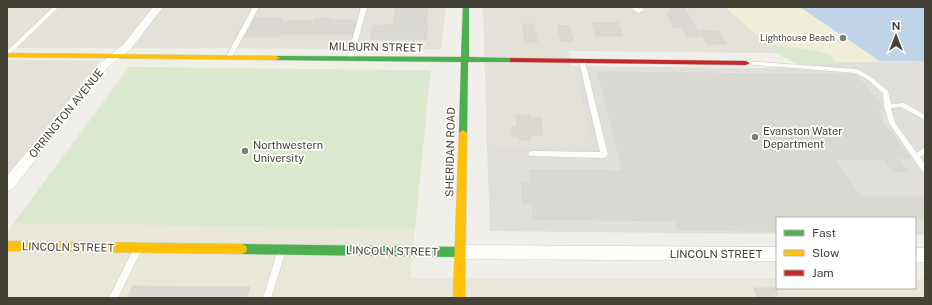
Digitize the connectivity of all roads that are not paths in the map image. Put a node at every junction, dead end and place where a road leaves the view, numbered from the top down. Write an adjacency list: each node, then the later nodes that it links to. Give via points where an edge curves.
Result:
1 (56, 7): 6 (lane)
2 (158, 7): 7 (street, ORRINGTON AVENUE, via 127,47)
3 (256, 7): 8 (lane)
4 (364, 7): 9 (lane)
5 (466, 7): 10 (street, SHERIDAN ROAD)
6 (7, 55): 7 (street, MILBURN STREET)
7 (116, 56): 8 (street, MILBURN STREET); 19 (street, ORRINGTON AVENUE, via 104,65)
8 (229, 57): 9 (street, MILBURN STREET)
9 (350, 58): 10 (street, MILBURN STREET)
10 (464, 60): 11 (street, MILBURN STREET); 23 (street, SHERIDAN ROAD)
11 (582, 61): 12 (street, MILBURN STREET); 16 (lane, via 604,155)
12 (746, 63): 13 (lane, via 856,71 886,92)
13 (887, 106): 14 (lane, via 902,105); 17 (lane, via 892,123)
14 (925, 118)
15 (925, 150): 17 (lane)
16 (532, 154)
17 (916, 156): 18 (lane)
18 (925, 169)
19 (7, 186)
20 (7, 246): 21 (street, LINCOLN STREET)
21 (139, 247): 22 (street, LINCOLN STREET); 25 (lane)
22 (282, 250): 23 (street, LINCOLN STREET); 26 (lane)
23 (460, 252): 24 (street, LINCOLN STREET); 27 (street, SHERIDAN ROAD)
24 (776, 254)
25 (113, 298)
26 (268, 298)
27 (459, 298)

